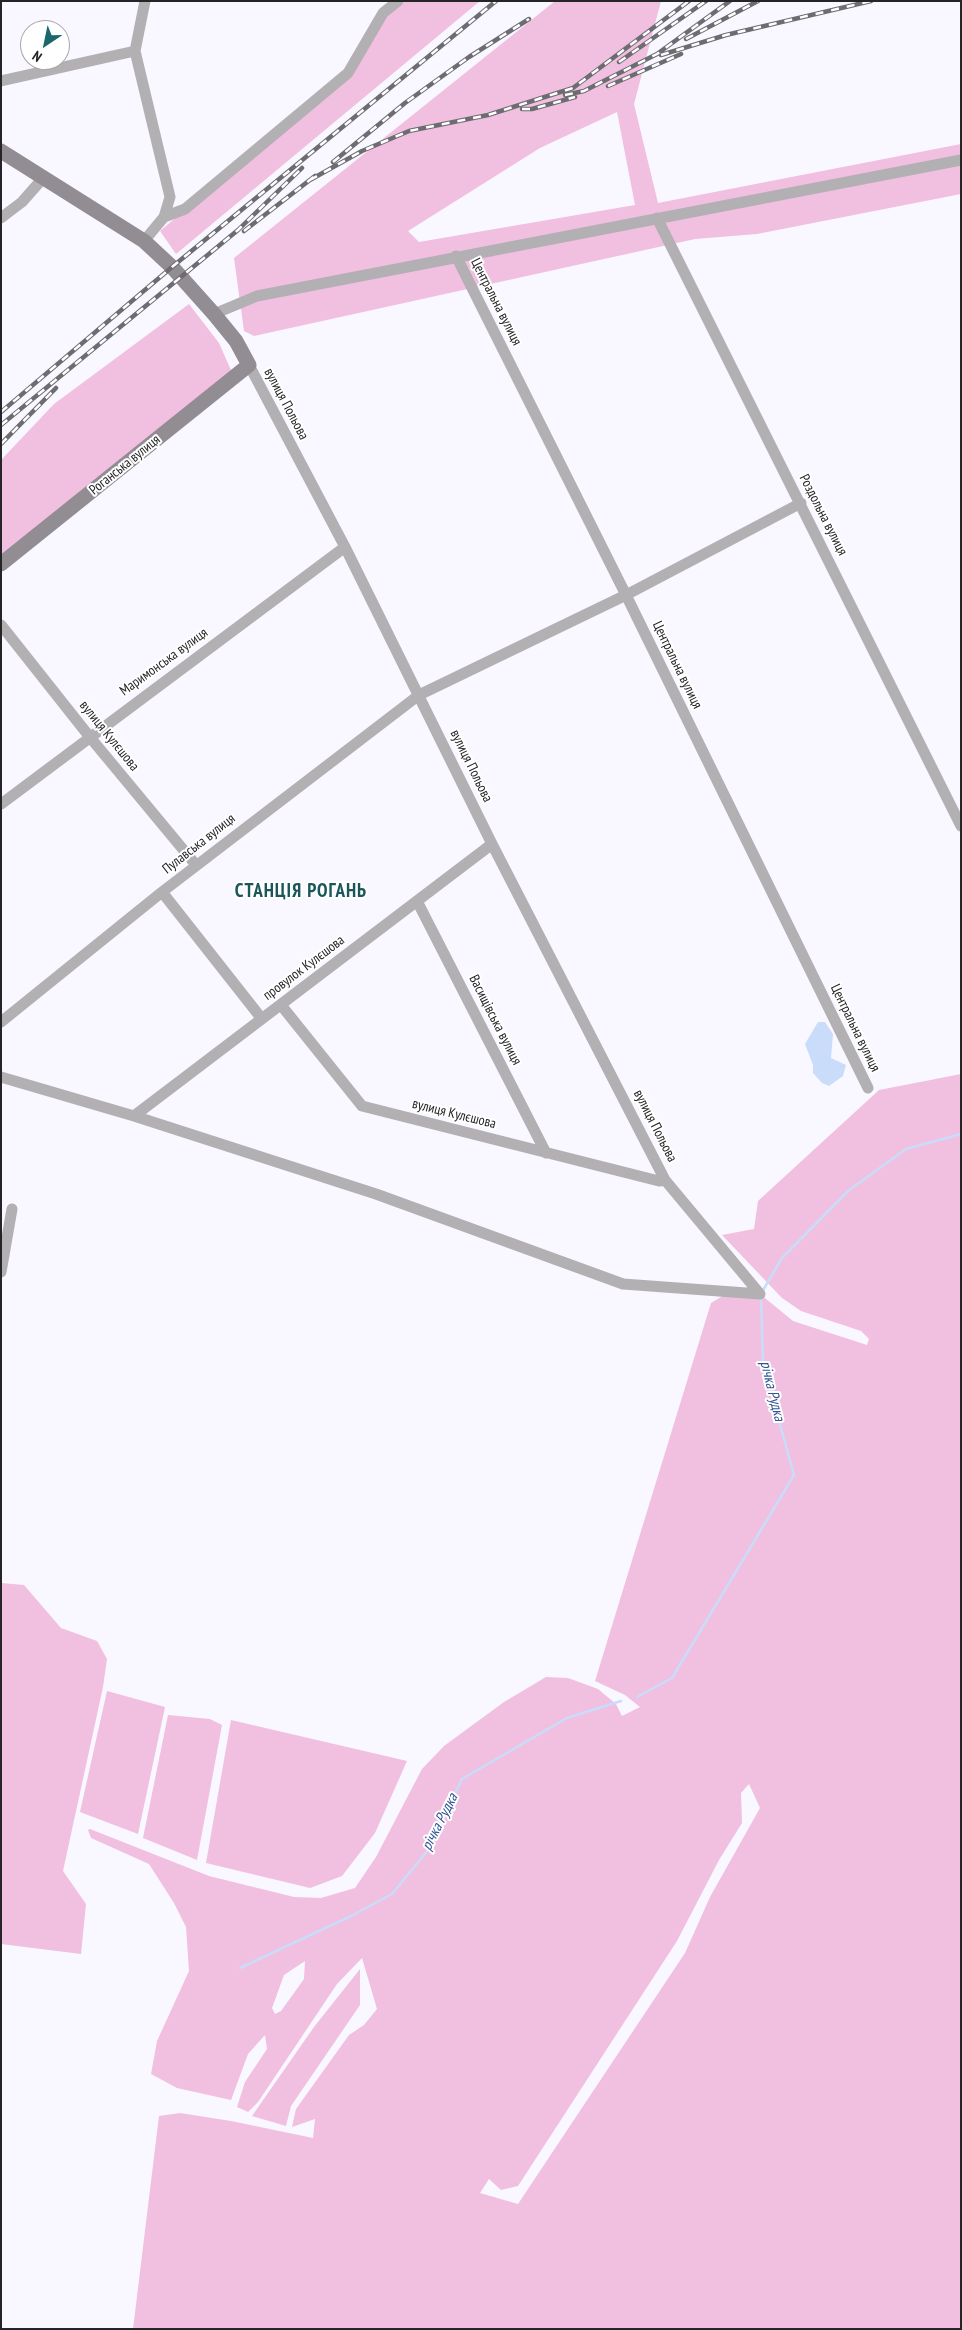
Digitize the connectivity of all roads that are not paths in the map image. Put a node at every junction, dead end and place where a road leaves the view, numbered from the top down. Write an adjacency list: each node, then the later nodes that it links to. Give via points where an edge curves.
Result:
1 (144, 1): 3 (street)
2 (398, 1): 8 (street, via 383,13 348,73 185,209)
3 (135, 51): 4 (street); 8 (street, via 170,197)
4 (1, 81)
5 (1, 151): 7 (street)
6 (961, 160): 10 (street)
7 (44, 177): 9 (street, via 22,202); 11 (street)
8 (164, 217): 11 (street)
9 (1, 218)
10 (656, 218): 12 (street); 15 (street, Роздольна вулиця)
11 (144, 241): 13 (street)
12 (456, 256): 13 (street, via 257,296); 18 (street, Центральна вулиця)
13 (214, 314): 14 (street, via 236,341)
14 (249, 365): 16 (street, вулиця Польова); 17 (street, Роганська вулиця)
15 (801, 503): 18 (street, Пулавська вулиця); 23 (street, Роздольна вулиця)
16 (345, 547): 20 (street, вулиця Польова); 21 (street, Маримонська вулиця)
17 (1, 564)
18 (626, 595): 20 (street, Пулавська вулиця); 32 (street, Центральна вулиця)
19 (1, 624): 21 (street, вулиця Кулєшова)
20 (419, 695): 24 (street, вулиця Польова); 25 (street, Пулавська вулиця)
21 (89, 736): 22 (street, Маримонська вулиця); 25 (street, вулиця Кулєшова)
22 (1, 804)
23 (961, 826)
24 (492, 844): 27 (street, провулок Кулєшова); 35 (street, вулиця Польова)
25 (196, 865): 26 (street, Пулавська вулиця)
26 (162, 892): 29 (street); 30 (street, Пулавська вулиця)
27 (417, 901): 28 (street, провулок Кулєшова); 34 (street, Васищівська вулиця)
28 (281, 1005): 29 (street, провулок Кулєшова); 34 (street, вулиця Кулєшова, via 362,1106)
29 (262, 1019): 33 (street, провулок Кулєшова)
30 (1, 1022)
31 (1, 1077): 33 (street)
32 (868, 1088)
33 (134, 1116): 35 (street, вулиця Польова, via 376,1194 623,1284 760,1294)
34 (546, 1153): 35 (street, вулиця Кулєшова, via 658,1181)
35 (665, 1180)
36 (12, 1210): 37 (street)
37 (1, 1272)

